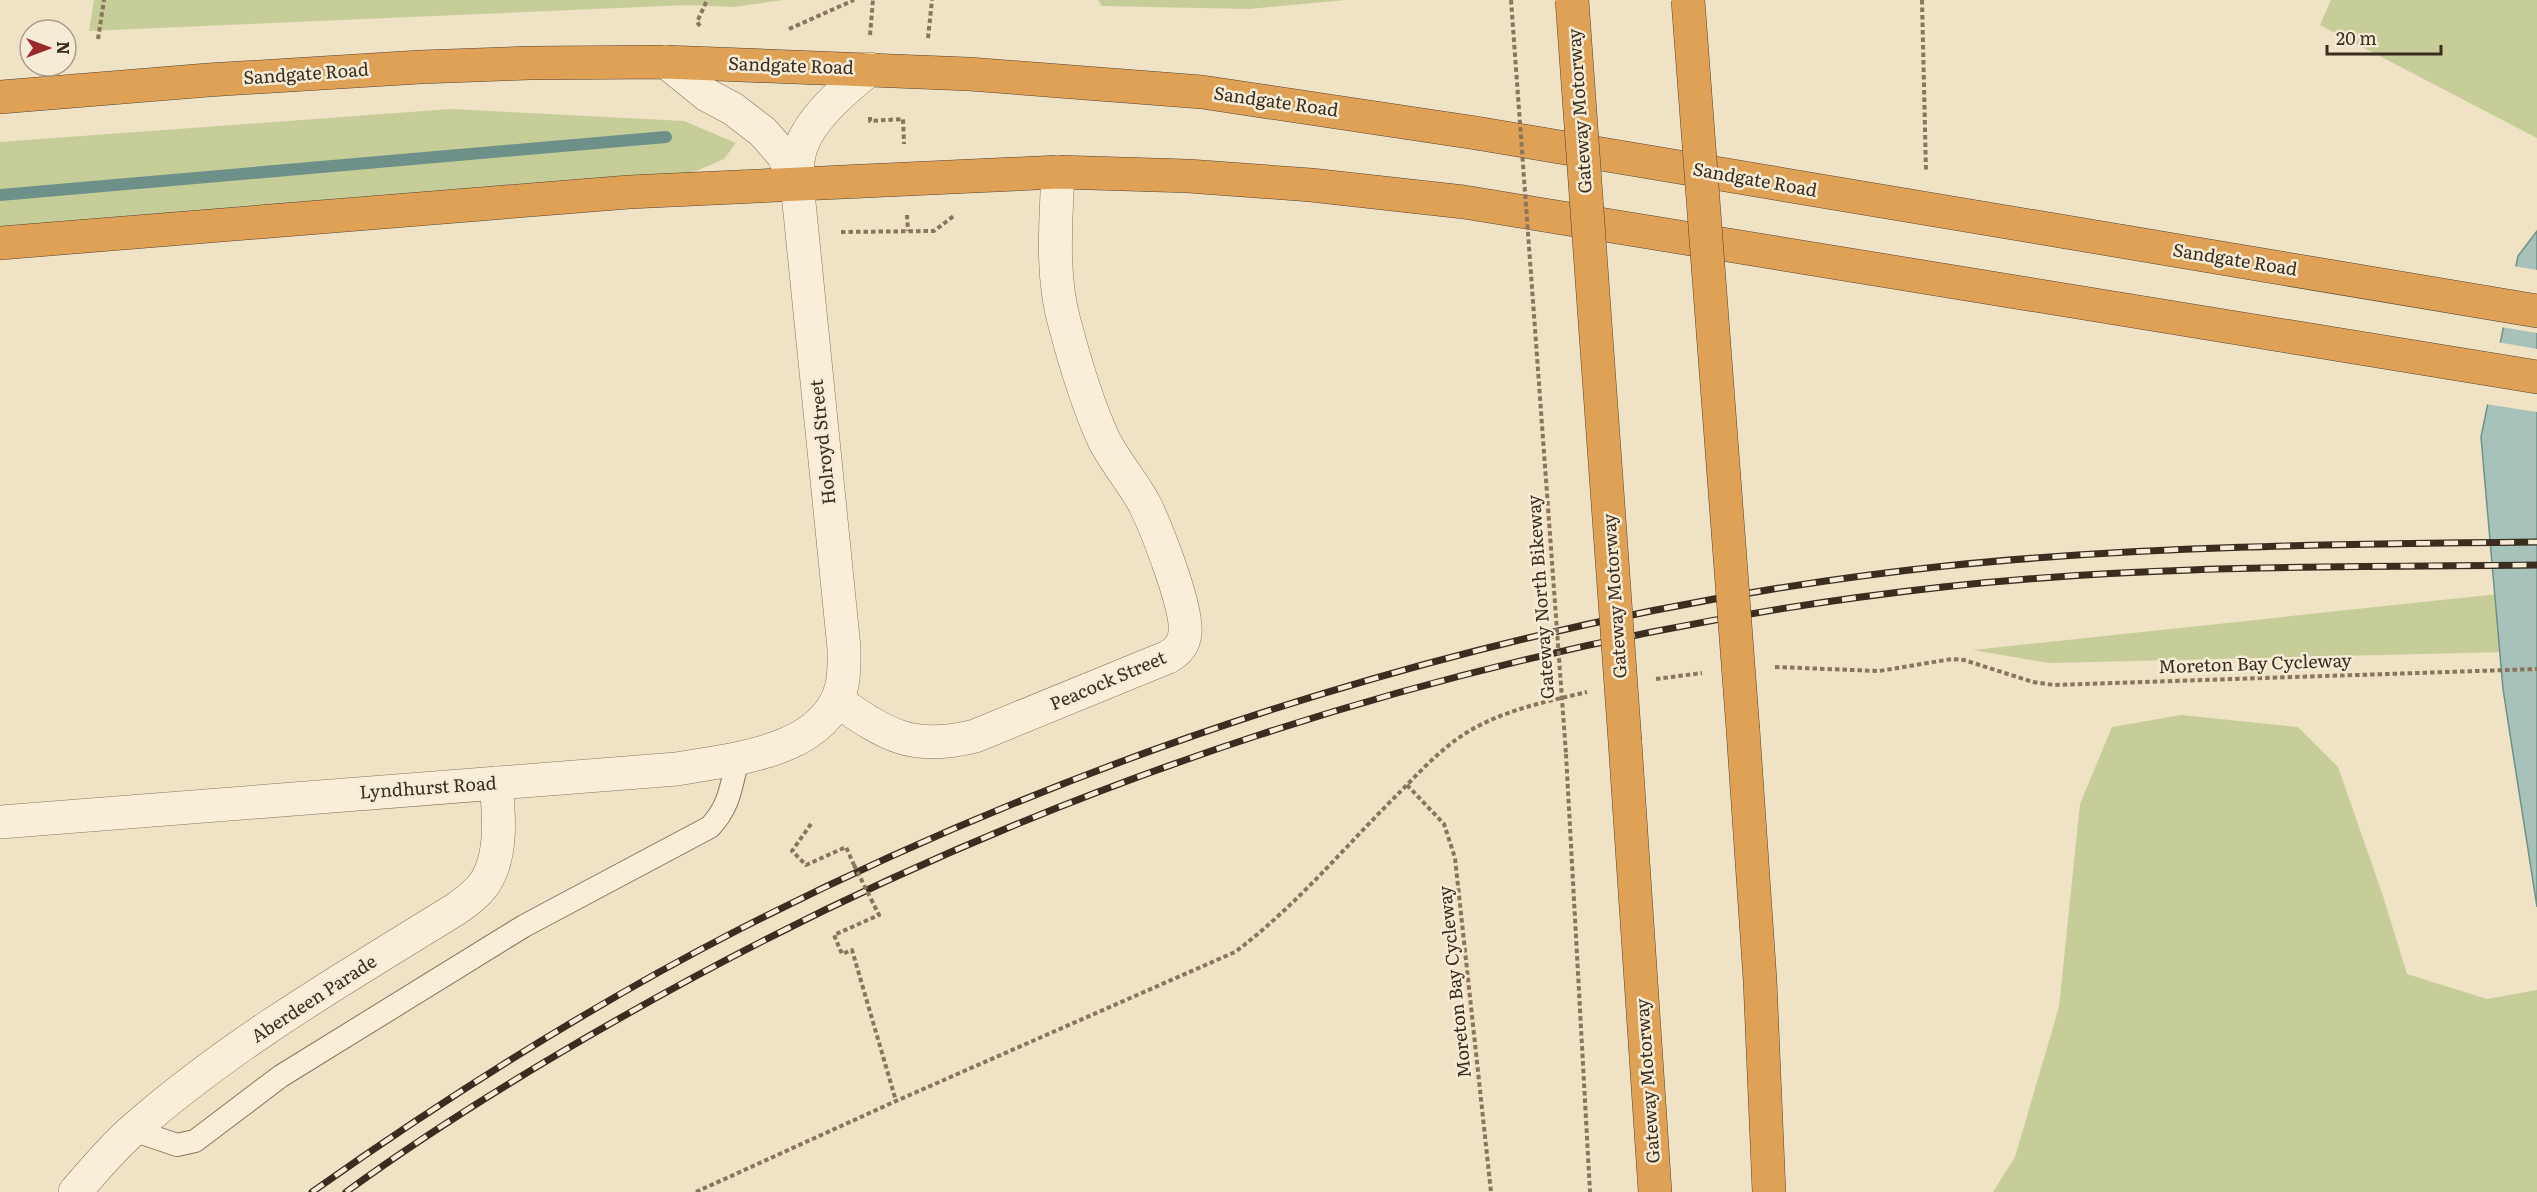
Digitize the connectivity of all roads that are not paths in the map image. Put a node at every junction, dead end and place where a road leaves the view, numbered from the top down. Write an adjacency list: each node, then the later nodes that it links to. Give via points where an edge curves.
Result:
1 (1572, 0): 17 (highway, Gateway Motorway, bridge)
2 (1688, 0): 18 (highway, bridge, via 1760,980)
3 (869, 53): 4 (highway, Sandgate Road); 7 (street, via 809,130 799,153); 9 (highway, Sandgate Road, via 1031,78 1202,92 1354,113)
4 (666, 62): 5 (highway, Sandgate Road, via 420,67); 7 (street, via 763,132 783,155)
5 (0, 97)
6 (1058, 172): 7 (highway); 10 (highway, via 1311,185 1464,202); 11 (street, Peacock Street, via 1057,271 1064,320 1104,439 1143,502 1159,537 1182,608 1183,641 1168,657 952,742 929,744 894,736)
7 (797, 183): 8 (highway, via 629,192); 11 (street, Holroyd Street, via 844,648 844,671)
8 (0, 243)
9 (2537, 311)
10 (2537, 377)
11 (837, 701): 12 (street, Lyndhurst Road, via 821,724 790,744)
12 (738, 758): 13 (street, Lyndhurst Road, via 677,769); 15 (lane, via 727,805 710,827 524,926 281,1076 195,1142 177,1145)
13 (496, 783): 14 (street, Lyndhurst Road); 15 (street, Aberdeen Parade, via 495,855 491,872 474,895 297,1007)
14 (0, 822)
15 (133, 1130): 16 (street, Aberdeen Parade)
16 (75, 1192)
17 (1655, 1192)
18 (1769, 1192)

